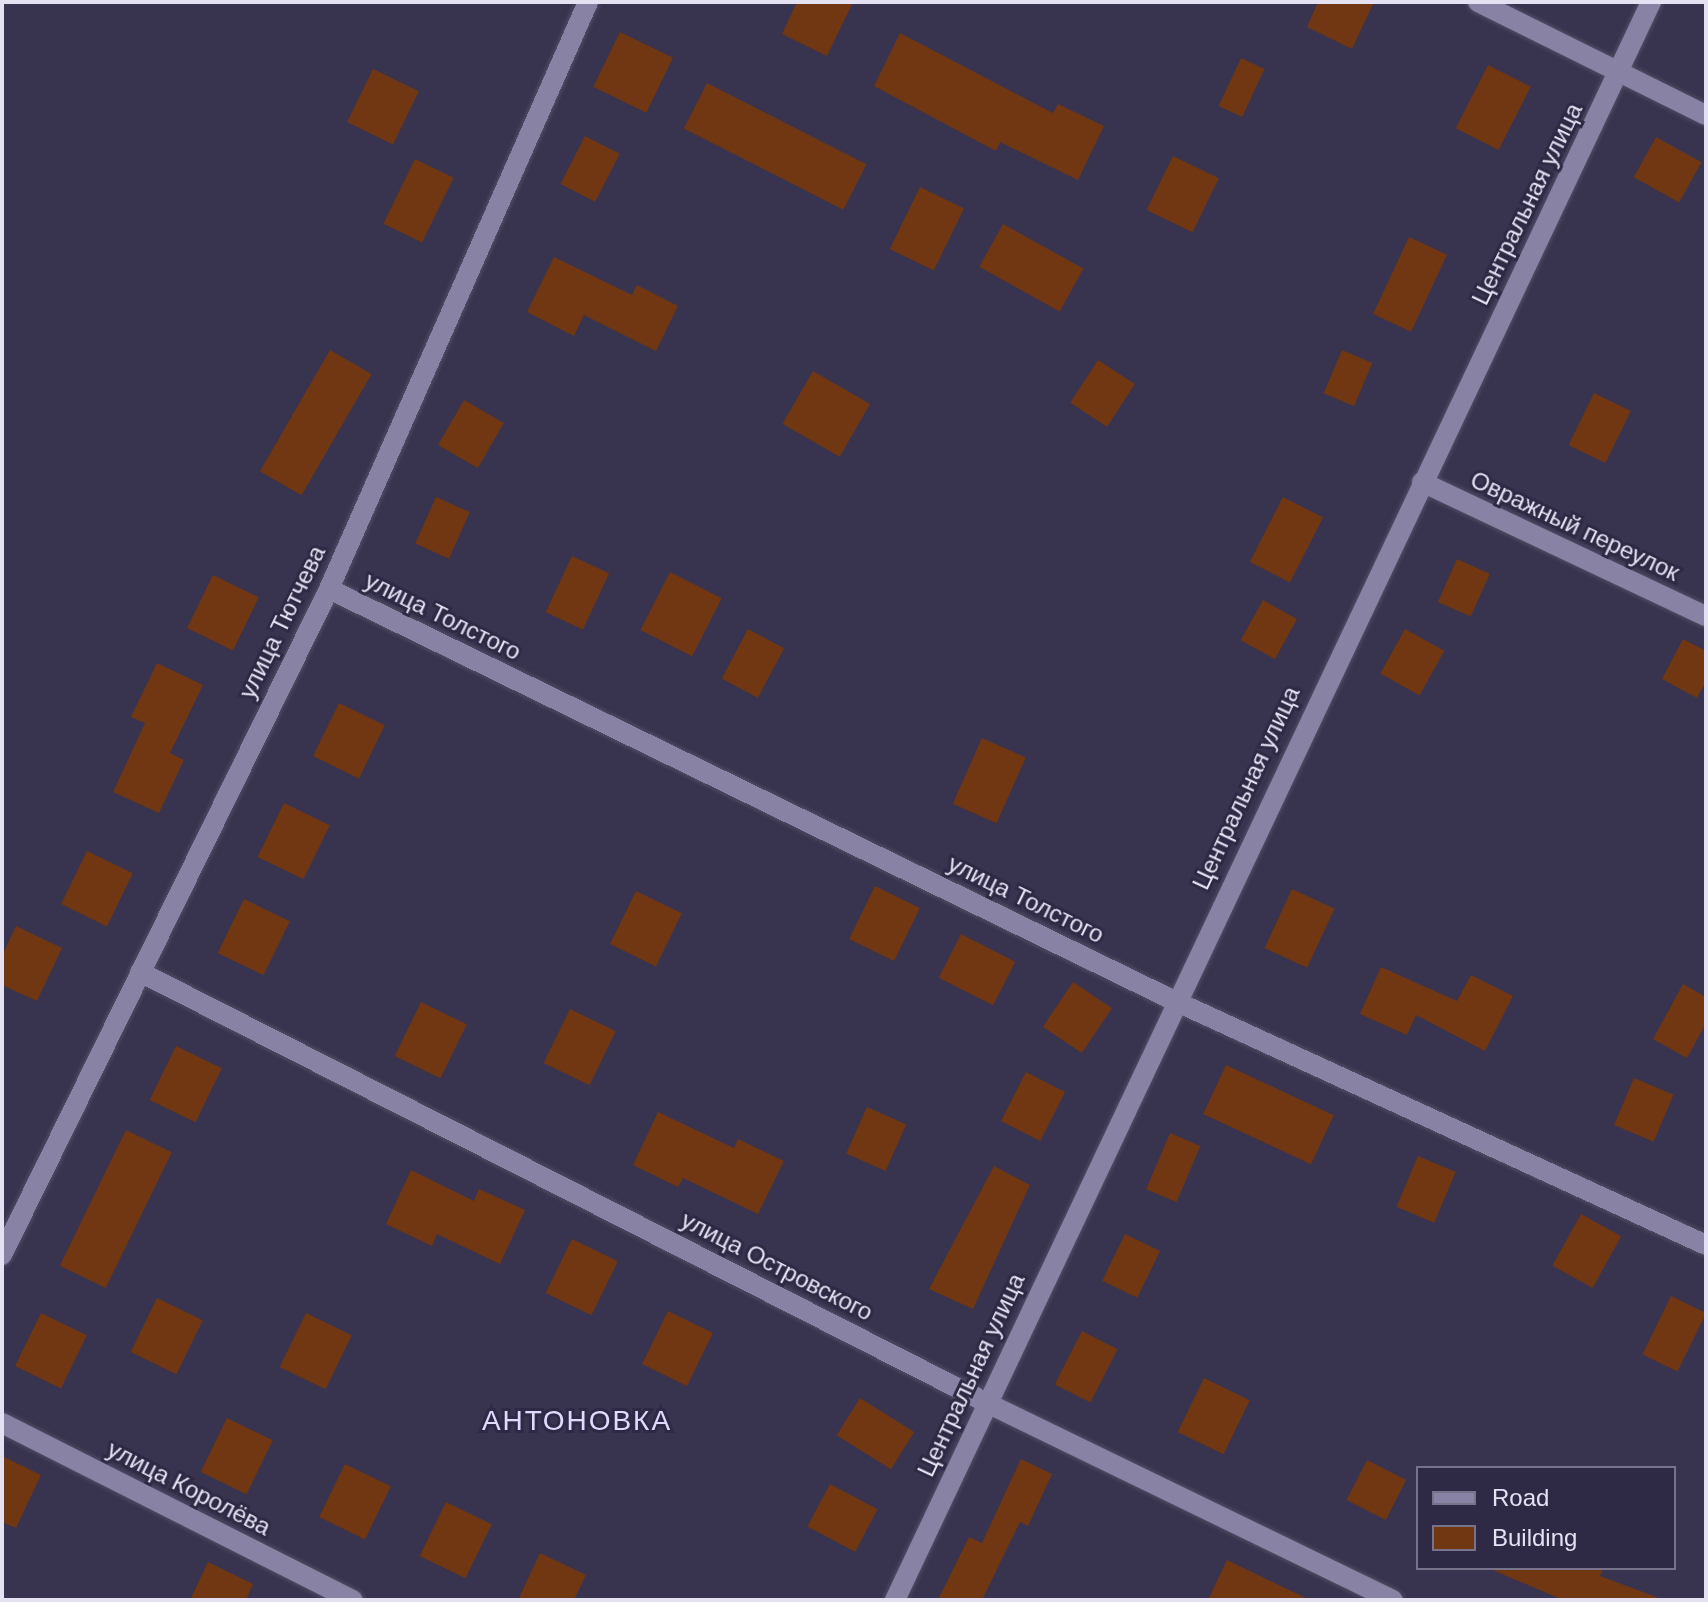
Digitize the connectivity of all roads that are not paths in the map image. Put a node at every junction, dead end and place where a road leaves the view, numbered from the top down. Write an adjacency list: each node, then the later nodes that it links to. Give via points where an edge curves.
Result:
1 (588, 2): 7 (street, улица Тютчева)
2 (1478, 2): 4 (street)
3 (1651, 2): 4 (street, Центральная улица)
4 (1620, 70): 5 (street); 6 (street, Центральная улица)
5 (1706, 115)
6 (1422, 482): 8 (street, Овражный переулок); 10 (street, Центральная улица)
7 (329, 589): 9 (street, улица Тютчева); 10 (street, улица Толстого)
8 (1706, 616)
9 (140, 972): 12 (street, улица Тютчева); 13 (street, улица Островского)
10 (1175, 1001): 11 (street, улица Толстого); 13 (street, Центральная улица)
11 (1706, 1245)
12 (2, 1255)
13 (987, 1403): 16 (street, Центральная улица); 17 (street, улица Островского)
14 (2, 1423): 15 (street, улица Королёва)
15 (353, 1600)
16 (895, 1600)
17 (1393, 1600)

